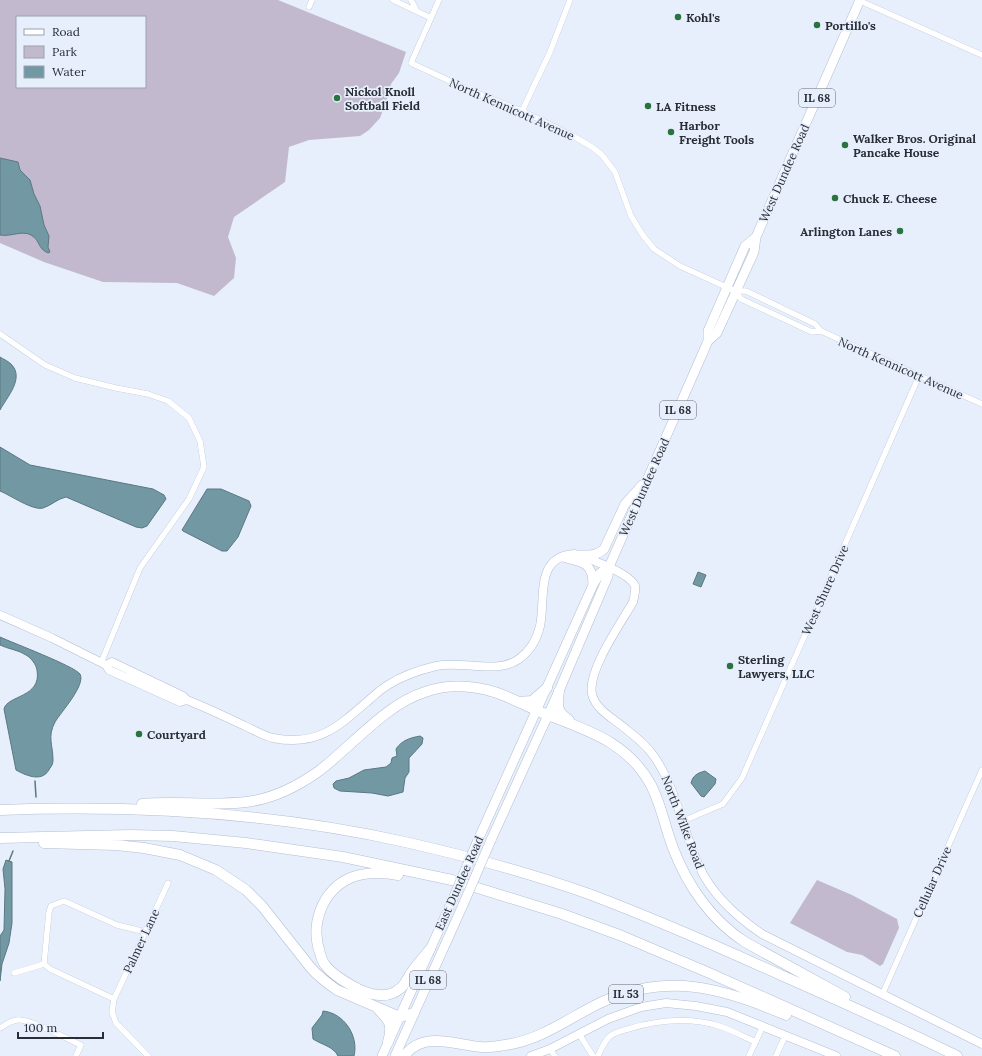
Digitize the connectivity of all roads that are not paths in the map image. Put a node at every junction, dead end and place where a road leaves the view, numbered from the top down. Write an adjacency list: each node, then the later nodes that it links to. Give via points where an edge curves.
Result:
1 (312, 0): 7 (street)
2 (393, 0): 8 (street)
3 (411, 0): 8 (street)
4 (439, 0): 9 (street)
5 (570, 0): 11 (street, via 550,52)
6 (859, 0): 10 (street); 12 (main road, West Dundee Road / IL 68, via 756,237 745,246)
7 (309, 7)
8 (418, 12): 9 (street)
9 (431, 18): 11 (street, North Kennicott Avenue, via 411,63)
10 (982, 55)
11 (522, 111): 12 (street, North Kennicott Avenue, via 574,136 602,154 616,172 632,216 654,249 680,266)
12 (731, 289): 13 (street, North Kennicott Avenue, via 746,291 815,324); 13 (street, North Kennicott Avenue, via 741,299 812,332); 17 (main road, West Dundee Road / IL 68, via 708,331 708,341)
13 (821, 331): 15 (street, North Kennicott Avenue)
14 (0, 334): 23 (street, via 44,365 75,378 168,401 190,418 200,441 204,467 189,499 140,568)
15 (919, 376): 16 (street, North Kennicott Avenue); 33 (street, West Shure Drive, via 742,778 723,804)
16 (982, 404)
17 (648, 478): 18 (main road, via 625,504 601,552 594,555); 20 (main road, West Dundee Road / IL 68)
18 (579, 555): 19 (street, North Wilke Road, via 569,554); 20 (street, North Wilke Road)
19 (562, 557): 21 (main road, via 584,563 592,571); 23 (street, via 556,559 546,573 538,635 532,646 519,659 493,667 438,666 408,674 387,685 338,727 315,738 295,741 271,738 187,700 180,702 109,670)
20 (609, 567): 21 (main road, West Dundee Road / IL 68, via 600,573); 25 (main road, West Dundee Road / IL 68, via 608,576); 33 (street, North Wilke Road, via 631,580 635,587 635,595 597,663 592,675 592,694 602,711 628,730 654,756 667,778)
21 (593, 585): 24 (main road, West Dundee Road / IL 68)
22 (0, 615): 23 (street)
23 (103, 664)
24 (547, 688): 26 (highway, via 532,701); 27 (main road, West Dundee Road / IL 68)
25 (559, 691): 28 (main road, West Dundee Road / IL 68); 29 (highway, via 559,711)
26 (517, 702): 27 (highway); 31 (highway, via 488,690 458,686 439,688 405,700 389,710 308,780 273,796 248,802 168,802)
27 (537, 711): 28 (highway); 39 (main road, East Dundee Road, bridge)
28 (547, 715): 29 (highway); 45 (main road, East Dundee Road / IL 68, bridge)
29 (574, 724): 48 (highway, via 611,742 633,759 642,771 658,801 683,870 716,920 749,945)
30 (982, 770): 42 (street, Cellular Drive)
31 (92, 808): 32 (highway); 48 (highway, via 209,814 294,822 404,841 487,862 621,907 728,951)
32 (0, 810)
33 (683, 821): 42 (street, North Wilke Road, via 699,867 714,891 736,913 762,934)
34 (0, 838): 36 (highway, via 173,836 321,854)
35 (0, 842): 44 (highway, via 144,848 180,855 216,870 246,890 262,906 318,976 337,990)
36 (438, 876): 39 (highway, via 387,873 350,878 328,895 319,913 315,930 318,949 326,966 348,984 376,995 393,993 401,988); 52 (highway, via 530,903 622,936)
37 (168, 883): 38 (street, Palmer Lane)
38 (146, 932): 40 (street, via 117,925 64,902 51,906); 43 (street, Palmer Lane)
39 (430, 949): 46 (main road, East Dundee Road)
40 (44, 964): 41 (street); 43 (street)
41 (14, 973)
42 (882, 995): 55 (street, North Wilke Road)
43 (114, 999): 58 (street, via 112,1012 116,1023)
44 (373, 1005): 46 (highway); 53 (highway, via 391,1026)
45 (414, 1013): 46 (highway); 60 (main road, East Dundee Road / IL 68)
46 (400, 1017): 53 (main road, East Dundee Road)
47 (763, 1026): 50 (street, via 727,1012 666,1003 641,1007 608,1019); 51 (street); 54 (street)
48 (898, 1027): 69 (highway)
49 (0, 1028): 57 (street, via 9,1022 28,1021 81,1045)
50 (579, 1034): 56 (street); 63 (street)
51 (785, 1036): 66 (street); 67 (street)
52 (855, 1039): 61 (highway, IL 53, via 814,1027 730,994 709,988 674,985 655,986 618,996 532,1038 512,1044 481,1047 434,1040 415,1047); 68 (highway, IL 53)
53 (388, 1042): 59 (main road, East Dundee Road)
54 (756, 1042): 64 (street, via 720,1026 668,1020 617,1032 609,1037); 65 (street)
55 (982, 1044)
56 (552, 1053): 62 (street)
57 (76, 1056)
58 (148, 1056)
59 (382, 1056)
60 (395, 1056)
61 (404, 1056)
62 (531, 1056)
63 (593, 1056)
64 (598, 1056)
65 (749, 1056)
66 (776, 1056)
67 (836, 1056)
68 (895, 1056)
69 (957, 1056)

